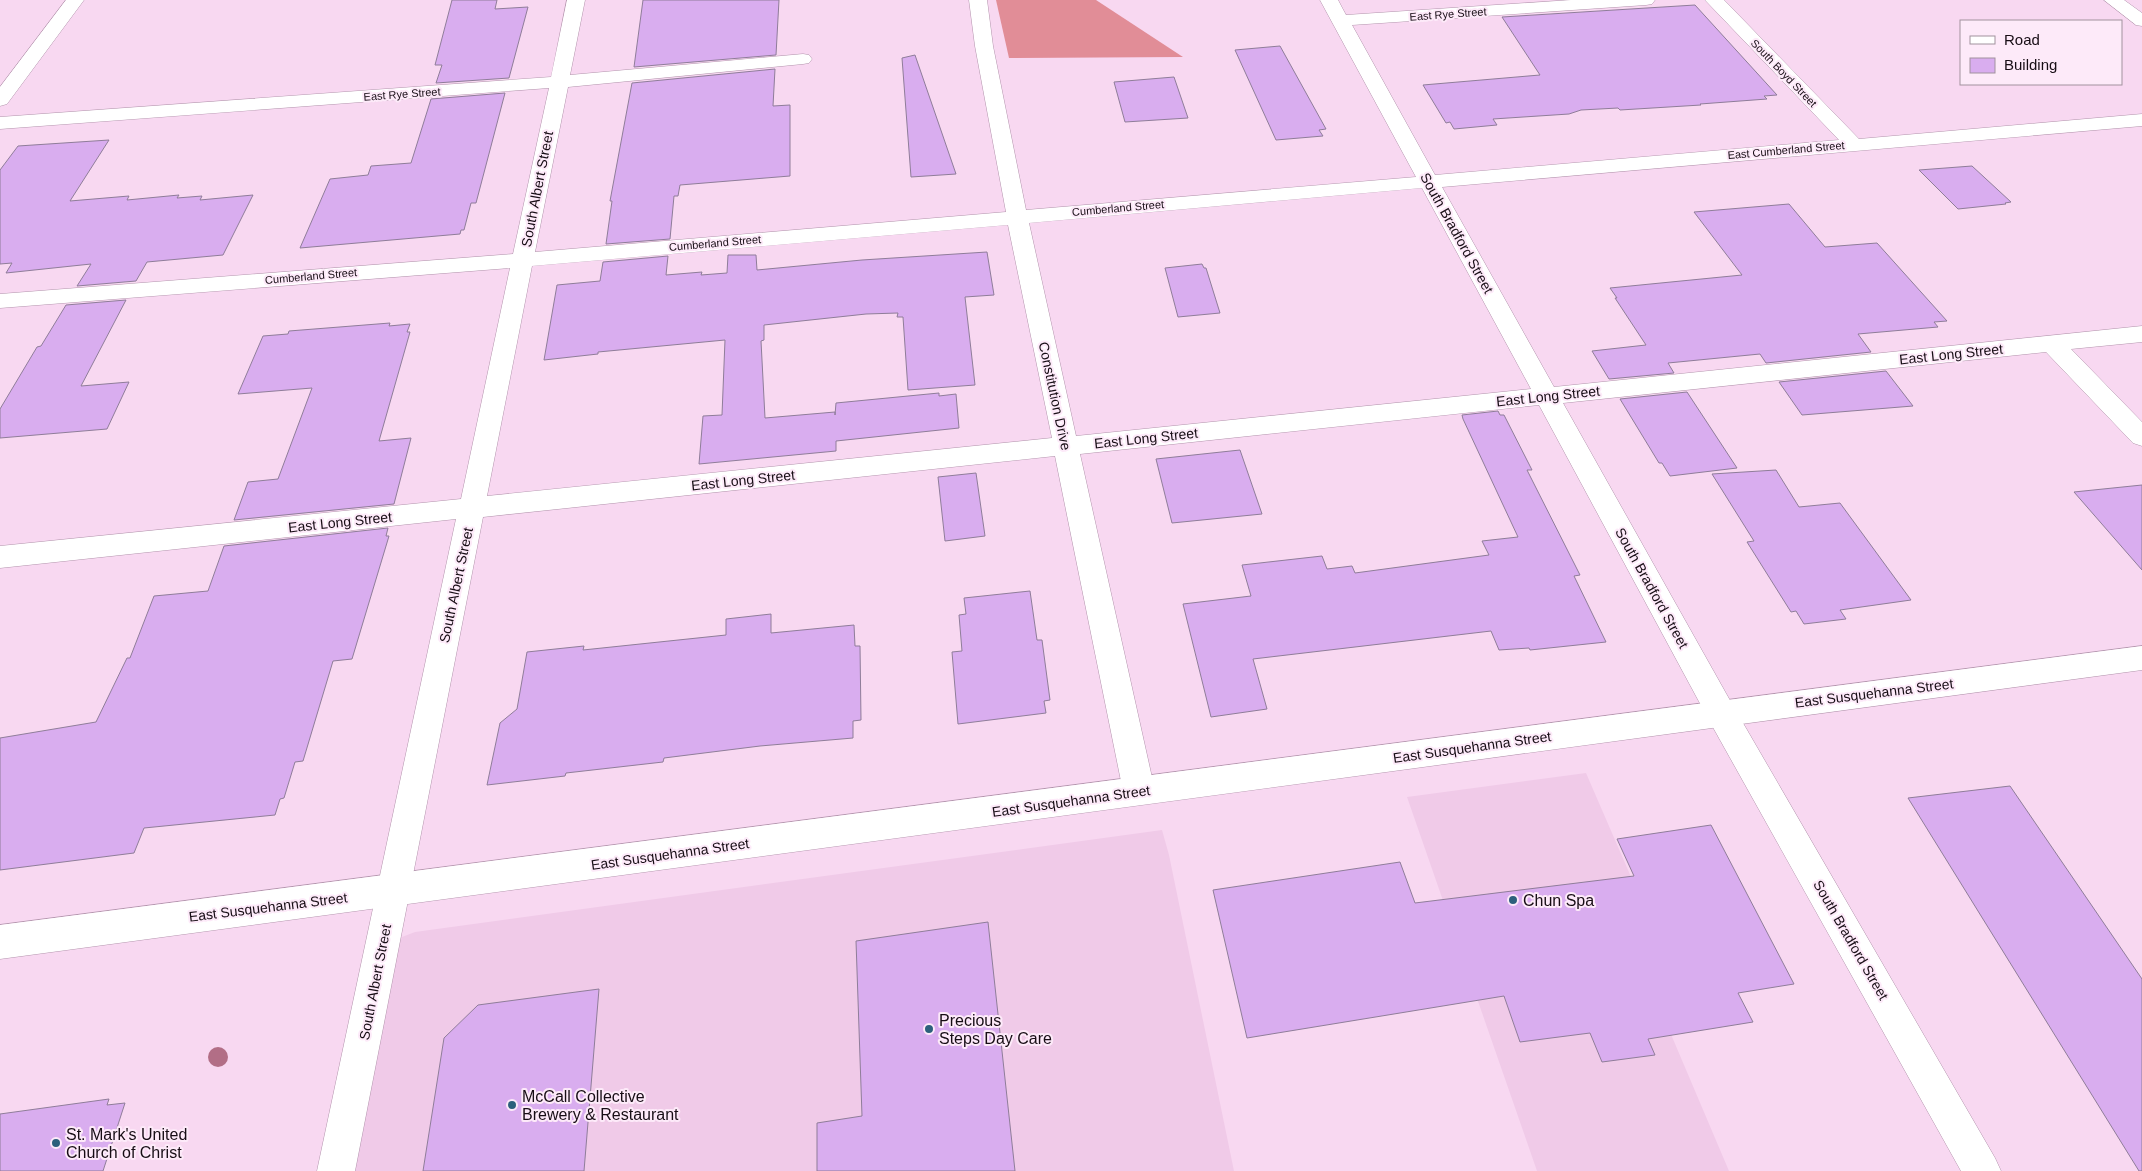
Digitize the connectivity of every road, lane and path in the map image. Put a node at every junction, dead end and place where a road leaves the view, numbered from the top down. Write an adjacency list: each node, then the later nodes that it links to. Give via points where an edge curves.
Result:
1 (75, 0): 11 (street)
2 (576, 0): 10 (street, South Albert Street)
3 (978, 0): 16 (street, Constitution Drive)
4 (1646, 0): 7 (street, East Rye Street)
5 (1714, 0): 14 (street, South Boyd Street)
6 (2113, 0): 8 (street)
7 (1335, 11): 15 (street, South Bradford Street)
8 (2142, 21)
9 (803, 59): 10 (street, East Rye Street)
10 (559, 82): 13 (street, East Rye Street); 17 (street, South Albert Street)
11 (0, 100)
12 (2142, 120): 14 (street, East Cumberland Street)
13 (0, 123)
14 (1854, 144): 15 (street, East Cumberland Street)
15 (1429, 182): 16 (street, Cumberland Street); 21 (street, South Bradford Street)
16 (1017, 217): 17 (street, Cumberland Street); 23 (street, Constitution Drive)
17 (523, 260): 18 (street, Cumberland Street); 24 (street, South Albert Street)
18 (0, 301)
19 (2142, 334): 20 (street, East Long Street)
20 (2051, 343): 21 (street, East Long Street); 22 (street)
21 (1547, 396): 23 (street, East Long Street); 27 (street, South Bradford Street)
22 (2142, 437)
23 (1066, 447): 24 (street, East Long Street); 28 (street, Constitution Drive)
24 (472, 508): 25 (street, East Long Street); 29 (street, South Albert Street)
25 (0, 557)
26 (2142, 658): 27 (street, East Susquehanna Street)
27 (1721, 713): 28 (street, East Susquehanna Street); 32 (street, South Bradford Street)
28 (1139, 791): 29 (street, East Susquehanna Street)
29 (394, 890): 30 (street, East Susquehanna Street); 31 (street, South Albert Street)
30 (0, 942)
31 (336, 1171)
32 (1982, 1171)

